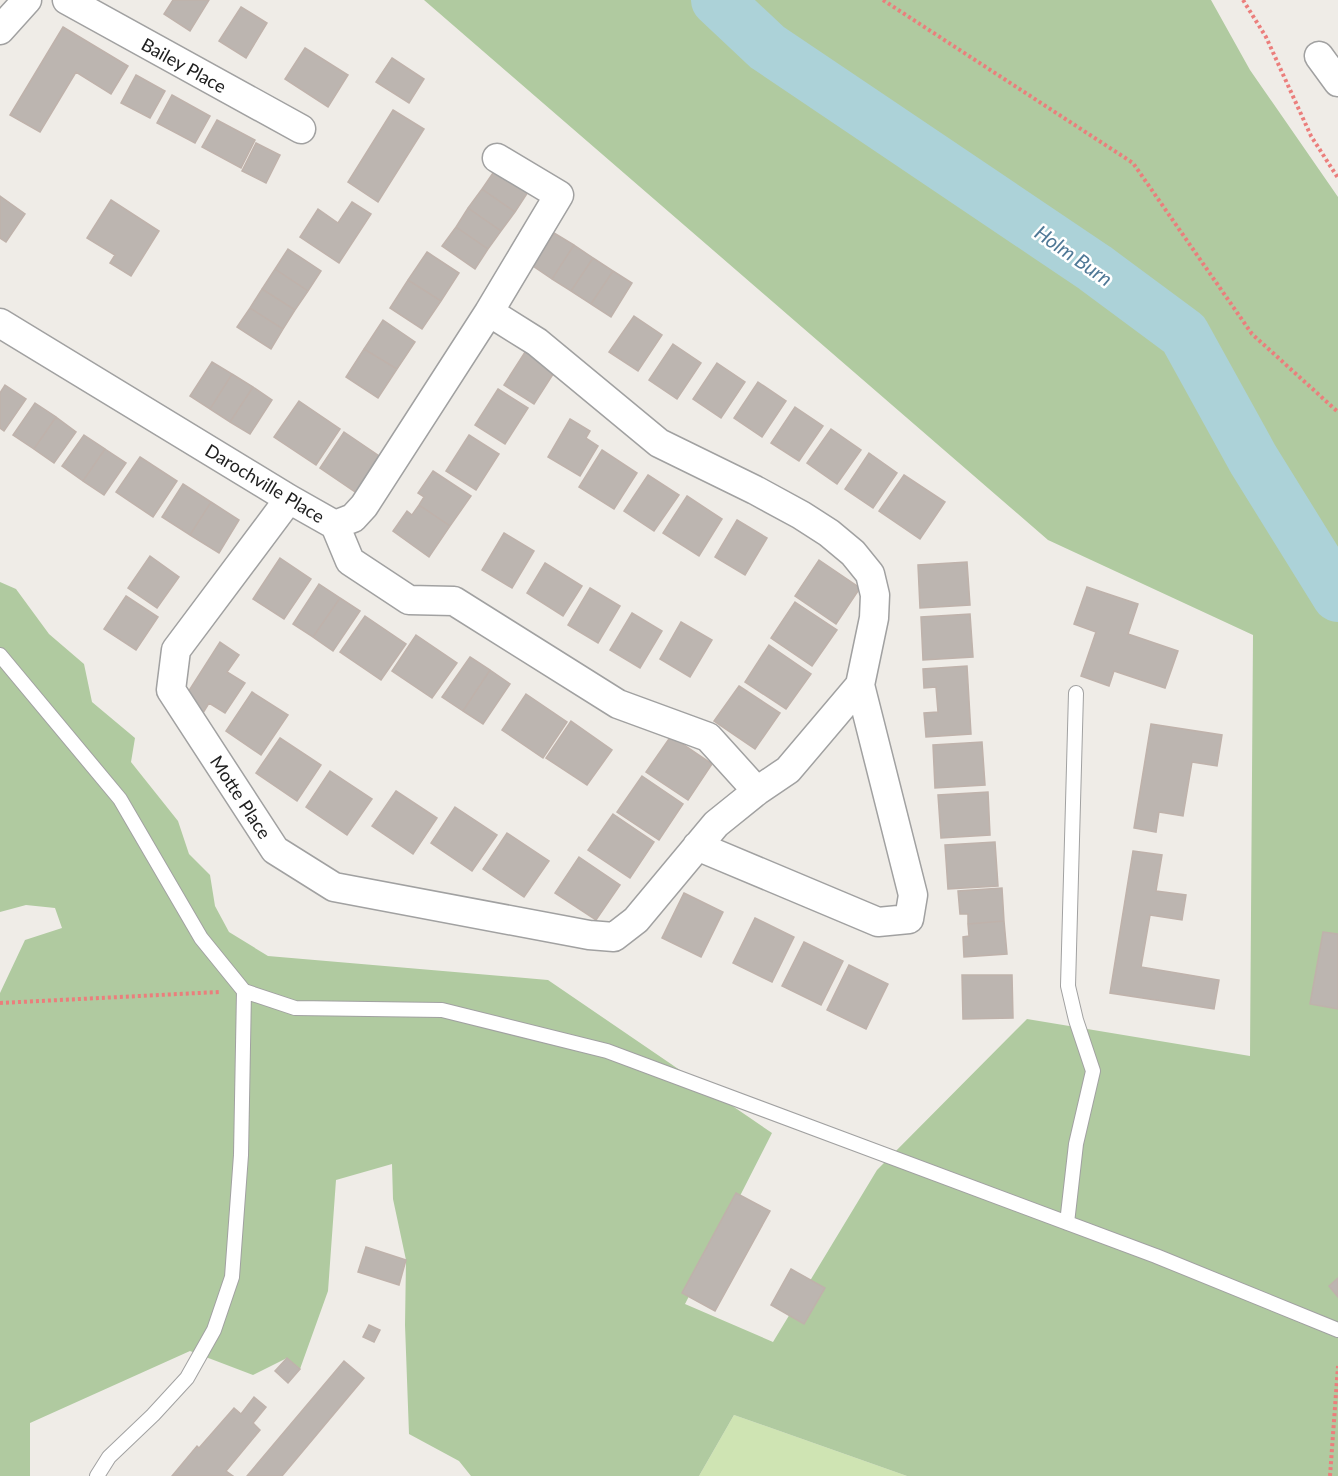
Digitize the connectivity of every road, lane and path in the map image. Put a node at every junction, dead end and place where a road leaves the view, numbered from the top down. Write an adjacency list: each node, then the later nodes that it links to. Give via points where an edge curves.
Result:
1 (27, 0): 5 (street)
2 (67, 0): 8 (street, Bailey Place)
3 (883, 0): 13 (path, via 1133,163 1251,334)
4 (1244, 0): 10 (path, via 1266,37 1311,136)
5 (0, 30)
6 (1319, 56): 7 (street)
7 (1338, 82)
8 (301, 129)
9 (497, 158): 11 (street, via 560,195)
10 (1338, 178)
11 (489, 312): 15 (street, via 364,506 353,518); 17 (street, via 537,342 659,443 801,515 853,553 870,574 875,595)
12 (0, 322): 14 (street, Darochville Place)
13 (1338, 412)
14 (289, 499): 15 (street, Darochville Place); 20 (street, Motte Place, via 176,650 171,690 275,850 334,887 614,937 636,920)
15 (335, 525): 19 (street, Darochville Place, via 350,561 409,600 454,601 618,704 708,736)
16 (0, 655): 21 (lane, via 120,799 201,938)
17 (860, 685): 19 (street, Motte Place, via 788,770); 20 (street, via 913,895 909,919 878,922)
18 (1076, 693): 23 (lane, via 1068,986 1092,1071 1076,1144)
19 (757, 791): 20 (street, Motte Place, via 716,824)
20 (697, 846)
21 (244, 991): 22 (path); 23 (lane, via 295,1008 442,1010 607,1051); 26 (lane, via 241,1155 232,1278 214,1330 187,1378 109,1457)
22 (0, 1003)
23 (1067, 1223): 24 (lane)
24 (1338, 1330)
25 (1338, 1366): 27 (path)
26 (97, 1476)
27 (1330, 1476)

